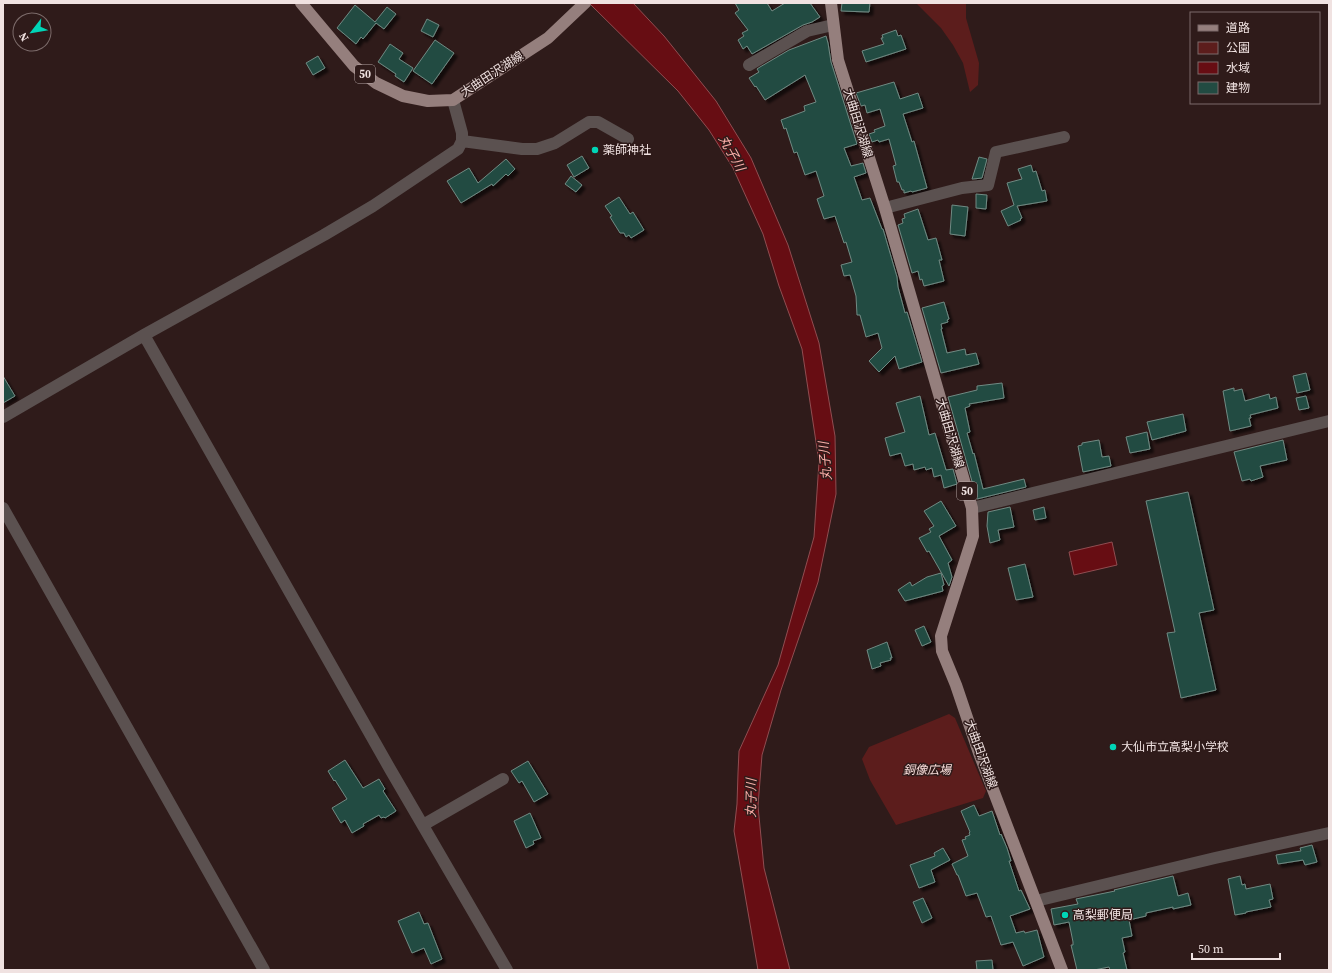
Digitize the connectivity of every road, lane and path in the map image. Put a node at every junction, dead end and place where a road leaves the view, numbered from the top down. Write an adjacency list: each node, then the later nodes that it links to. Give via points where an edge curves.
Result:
1 (301, 3): 6 (main road, 大曲田沢湖線 / 50, via 354,66 376,83 403,96 428,101)
2 (585, 3): 6 (main road, 大曲田沢湖線, via 548,38)
3 (831, 3): 4 (main road, 大曲田沢湖線 / 50)
4 (833, 25): 5 (street, via 807,32); 10 (main road, 大曲田沢湖線 / 50, via 838,60)
5 (749, 65)
6 (453, 100): 9 (street)
7 (1064, 137): 10 (street, via 996,152 988,185 962,188)
8 (628, 139): 9 (street, via 598,122 589,122 555,143 537,149)
9 (462, 141): 11 (street, via 458,149 373,206)
10 (884, 208): 15 (main road, 大曲田沢湖線 / 50)
11 (144, 335): 12 (street); 17 (street)
12 (3, 417)
13 (1329, 421): 15 (street)
14 (3, 508): 20 (street)
15 (972, 508): 19 (main road, 大曲田沢湖線 / 50, via 973,536 941,636 942,651)
16 (503, 779): 17 (street)
17 (423, 825): 21 (street)
18 (1329, 833): 19 (street)
19 (1036, 901): 22 (main road, 大曲田沢湖線 / 50)
20 (264, 970)
21 (507, 970)
22 (1062, 970)

